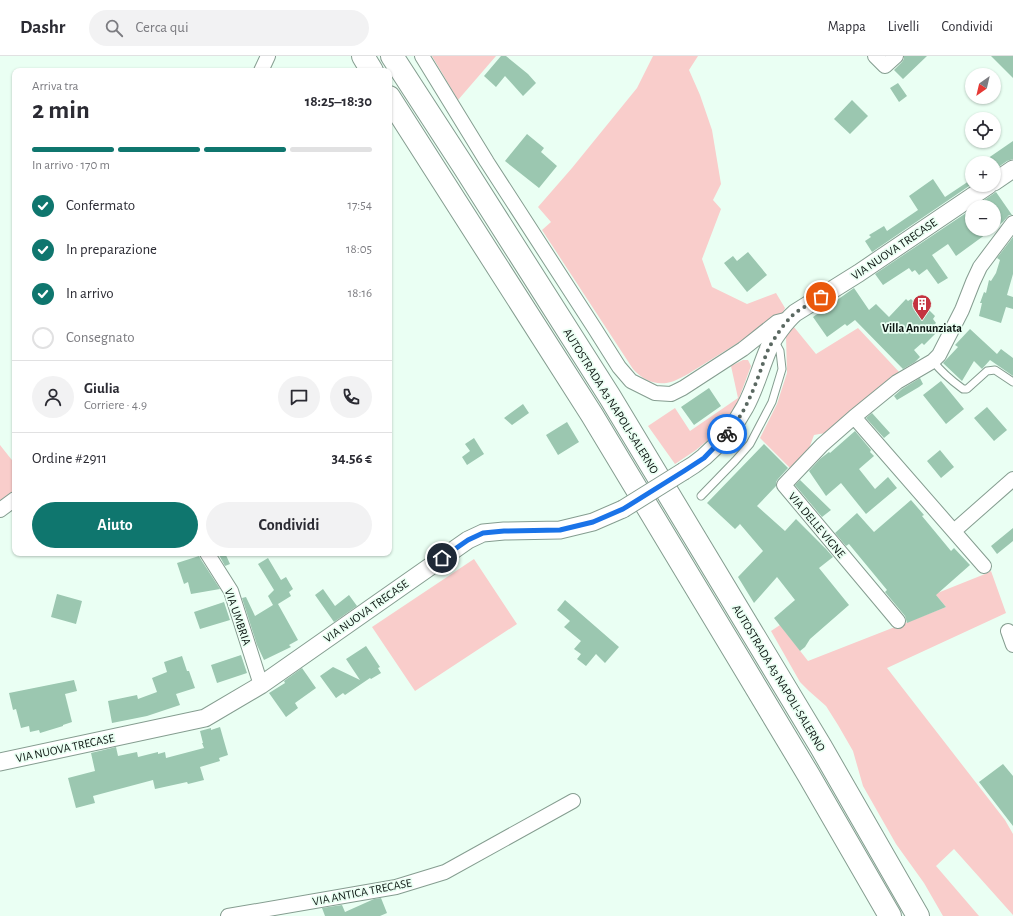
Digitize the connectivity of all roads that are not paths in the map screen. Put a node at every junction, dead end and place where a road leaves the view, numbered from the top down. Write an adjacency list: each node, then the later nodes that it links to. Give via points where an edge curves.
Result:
1 (268, 56): 7 (street)
2 (362, 56): 8 (highway)
3 (392, 56): 33 (highway, AUTOSTRADA A3 NAPOLI-SALERNO, via 610,397 817,740)
4 (422, 56): 15 (street, via 608,351 631,381 655,393 671,394)
5 (875, 56): 6 (street, via 885,66)
6 (896, 56)
7 (262, 68)
8 (370, 68)
9 (392, 102): 32 (highway, AUTOSTRADA A3 NAPOLI-SALERNO, via 600,428 752,679)
10 (1013, 169): 11 (street)
11 (1001, 177)
12 (980, 192): 14 (street, VIA NUOVA TRECASE)
13 (1013, 223): 17 (street, VIA DELLE VIGNE, via 980,267 940,355)
14 (790, 318): 15 (street, via 777,322); 16 (street, VIA NUOVA TRECASE)
15 (748, 345): 16 (street, via 751,350)
16 (769, 349): 21 (lane, via 780,351 782,369 772,402 750,444); 28 (street, VIA NUOVA TRECASE, bridge, via 745,407 733,428 704,458 623,509 593,522 560,530 483,533 468,540)
17 (934, 361): 18 (lane, via 946,376 963,389 967,389 986,371 995,370); 19 (street, VIA DELLE VIGNE, via 897,382)
18 (1013, 382)
19 (854, 417): 24 (street); 27 (street, VIA DELLE VIGNE, via 822,445 784,485)
20 (1013, 479): 24 (street)
21 (701, 496)
22 (12, 501): 23 (street)
23 (0, 510)
24 (954, 532): 26 (street)
25 (210, 556): 28 (street, VIA UMBRIA, via 231,591)
26 (984, 566)
27 (898, 620)
28 (261, 685): 29 (street, VIA NUOVA TRECASE, via 205,718)
29 (0, 762)
30 (573, 801): 31 (street, VIA ANTICA TRECASE, via 445,872 396,887)
31 (228, 916)
32 (890, 916)
33 (918, 916)

